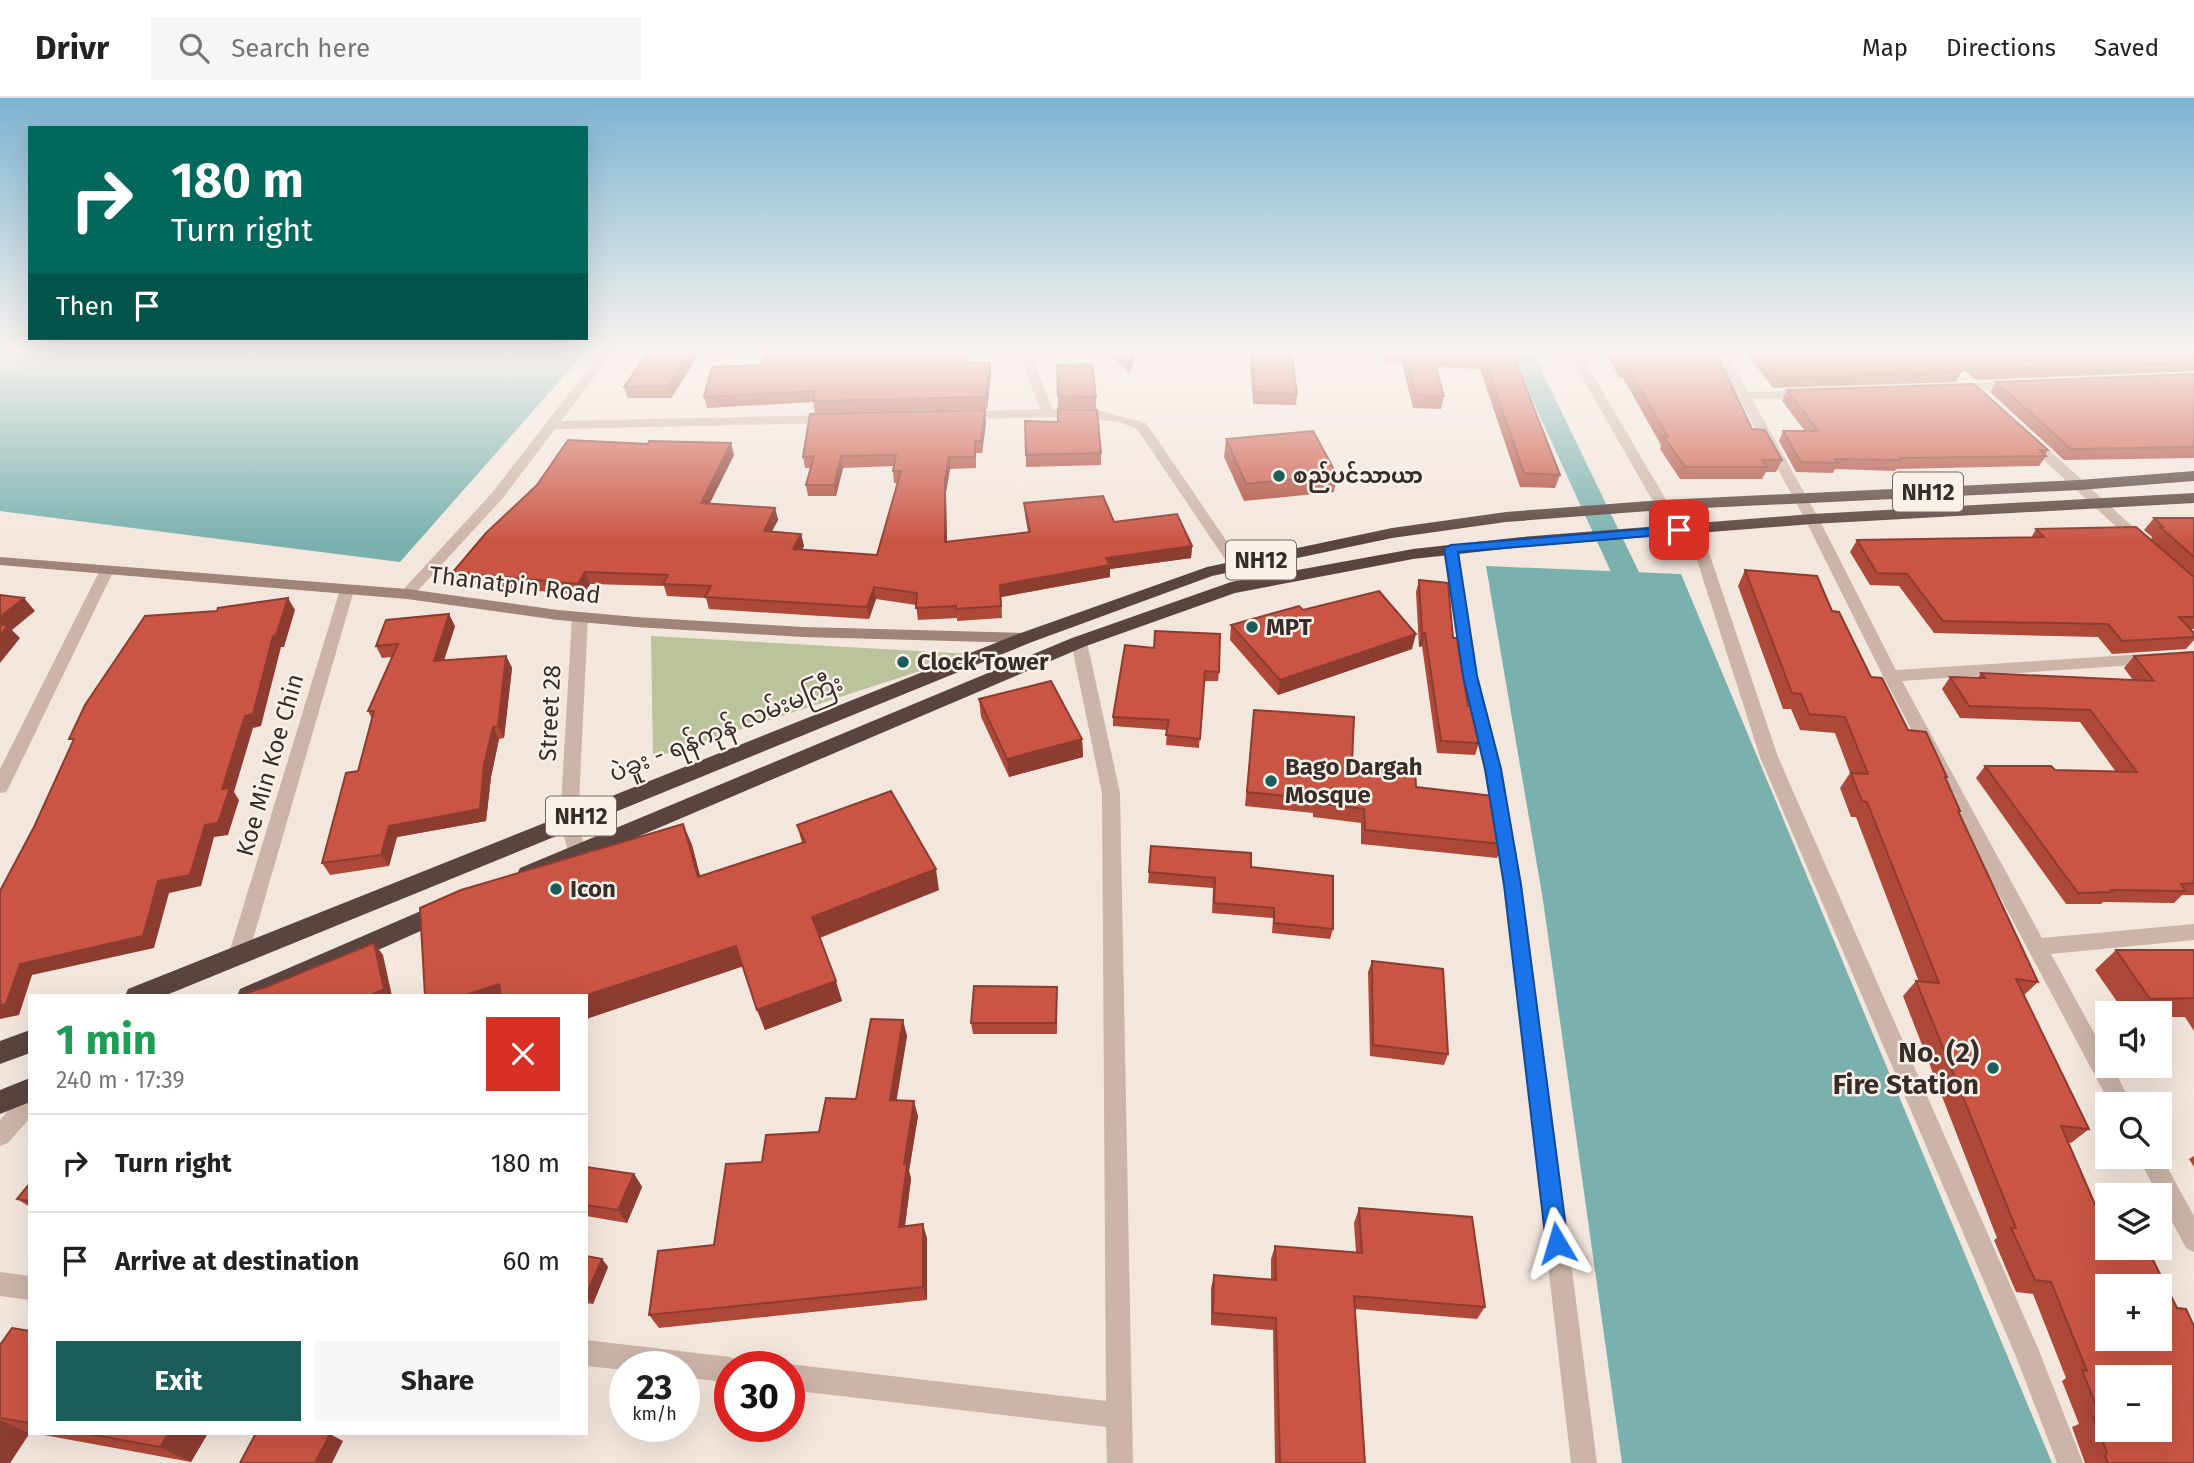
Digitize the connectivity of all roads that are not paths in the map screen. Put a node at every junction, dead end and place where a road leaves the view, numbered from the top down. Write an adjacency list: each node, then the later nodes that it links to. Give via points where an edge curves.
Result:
1 (559, 415): 8 (street)
2 (1014, 415): 6 (street)
3 (1073, 415): 21 (street, via 1119,416 1142,426)
4 (1610, 415): 15 (street)
5 (1756, 415): 12 (street)
6 (951, 416)
7 (841, 419): 8 (street)
8 (551, 425): 24 (street, via 497,496)
9 (2020, 431): 11 (street)
10 (2194, 476): 11 (highway, NH12)
11 (2079, 485): 12 (highway, NH12); 14 (street)
12 (1798, 498): 15 (highway, NH12); 16 (street)
13 (2194, 498): 14 (highway, NH12)
14 (2098, 503): 16 (highway, NH12); 19 (street)
15 (1662, 505): 21 (highway, NH12, via 1506,517 1392,533)
16 (1812, 519): 17 (highway, NH12); 29 (street)
17 (1687, 529): 18 (highway, NH12); 57 (street, via 1769,757)
18 (1451, 548): 27 (highway, NH12, via 1231,589); 56 (street, via 1470,676 1493,769 1513,885)
19 (2156, 555)
20 (0, 561): 22 (main road, Thanatpin Road)
21 (1236, 565): 26 (highway, NH12)
22 (106, 572): 23 (main road, Thanatpin Road); 30 (street)
23 (347, 590): 24 (main road, Thanatpin Road); 37 (street, Koe Min Koe Chin)
24 (407, 594): 25 (main road, Thanatpin Road)
25 (580, 617): 26 (main road, Thanatpin Road, via 877,637); 31 (street, Street 28)
26 (1025, 638): 31 (highway, ပဲခူး - ရန်ကုန် လမ်းမကြီး / NH12)
27 (1079, 642): 32 (highway, NH12); 54 (street, via 1111,793)
28 (2194, 656): 29 (street)
29 (1891, 676): 36 (street)
30 (0, 787)
31 (569, 821): 32 (street, Street 28); 37 (highway, ပဲခူး - ရန်ကုန် လမ်းမကြီး / NH12)
32 (576, 853): 33 (highway, NH12)
33 (514, 880)
34 (463, 902): 39 (highway)
35 (2194, 932): 36 (street)
36 (2036, 947): 43 (street)
37 (239, 953): 38 (highway, ပဲခူး - ရန်ကုန် လမ်းမကြီး / NH12)
38 (142, 994)
39 (254, 994)
40 (28, 1042): 41 (highway)
41 (0, 1053)
42 (28, 1091): 44 (highway)
43 (2115, 1092)
44 (0, 1102)
45 (28, 1103): 46 (street)
46 (0, 1136)
47 (2156, 1169): 48 (street)
48 (2194, 1240)
49 (0, 1284): 50 (street)
50 (28, 1288)
51 (588, 1353): 52 (street)
52 (714, 1368)
53 (805, 1379): 54 (street)
54 (1121, 1416): 55 (street)
55 (1120, 1463)
56 (1584, 1463)
57 (2070, 1463)

